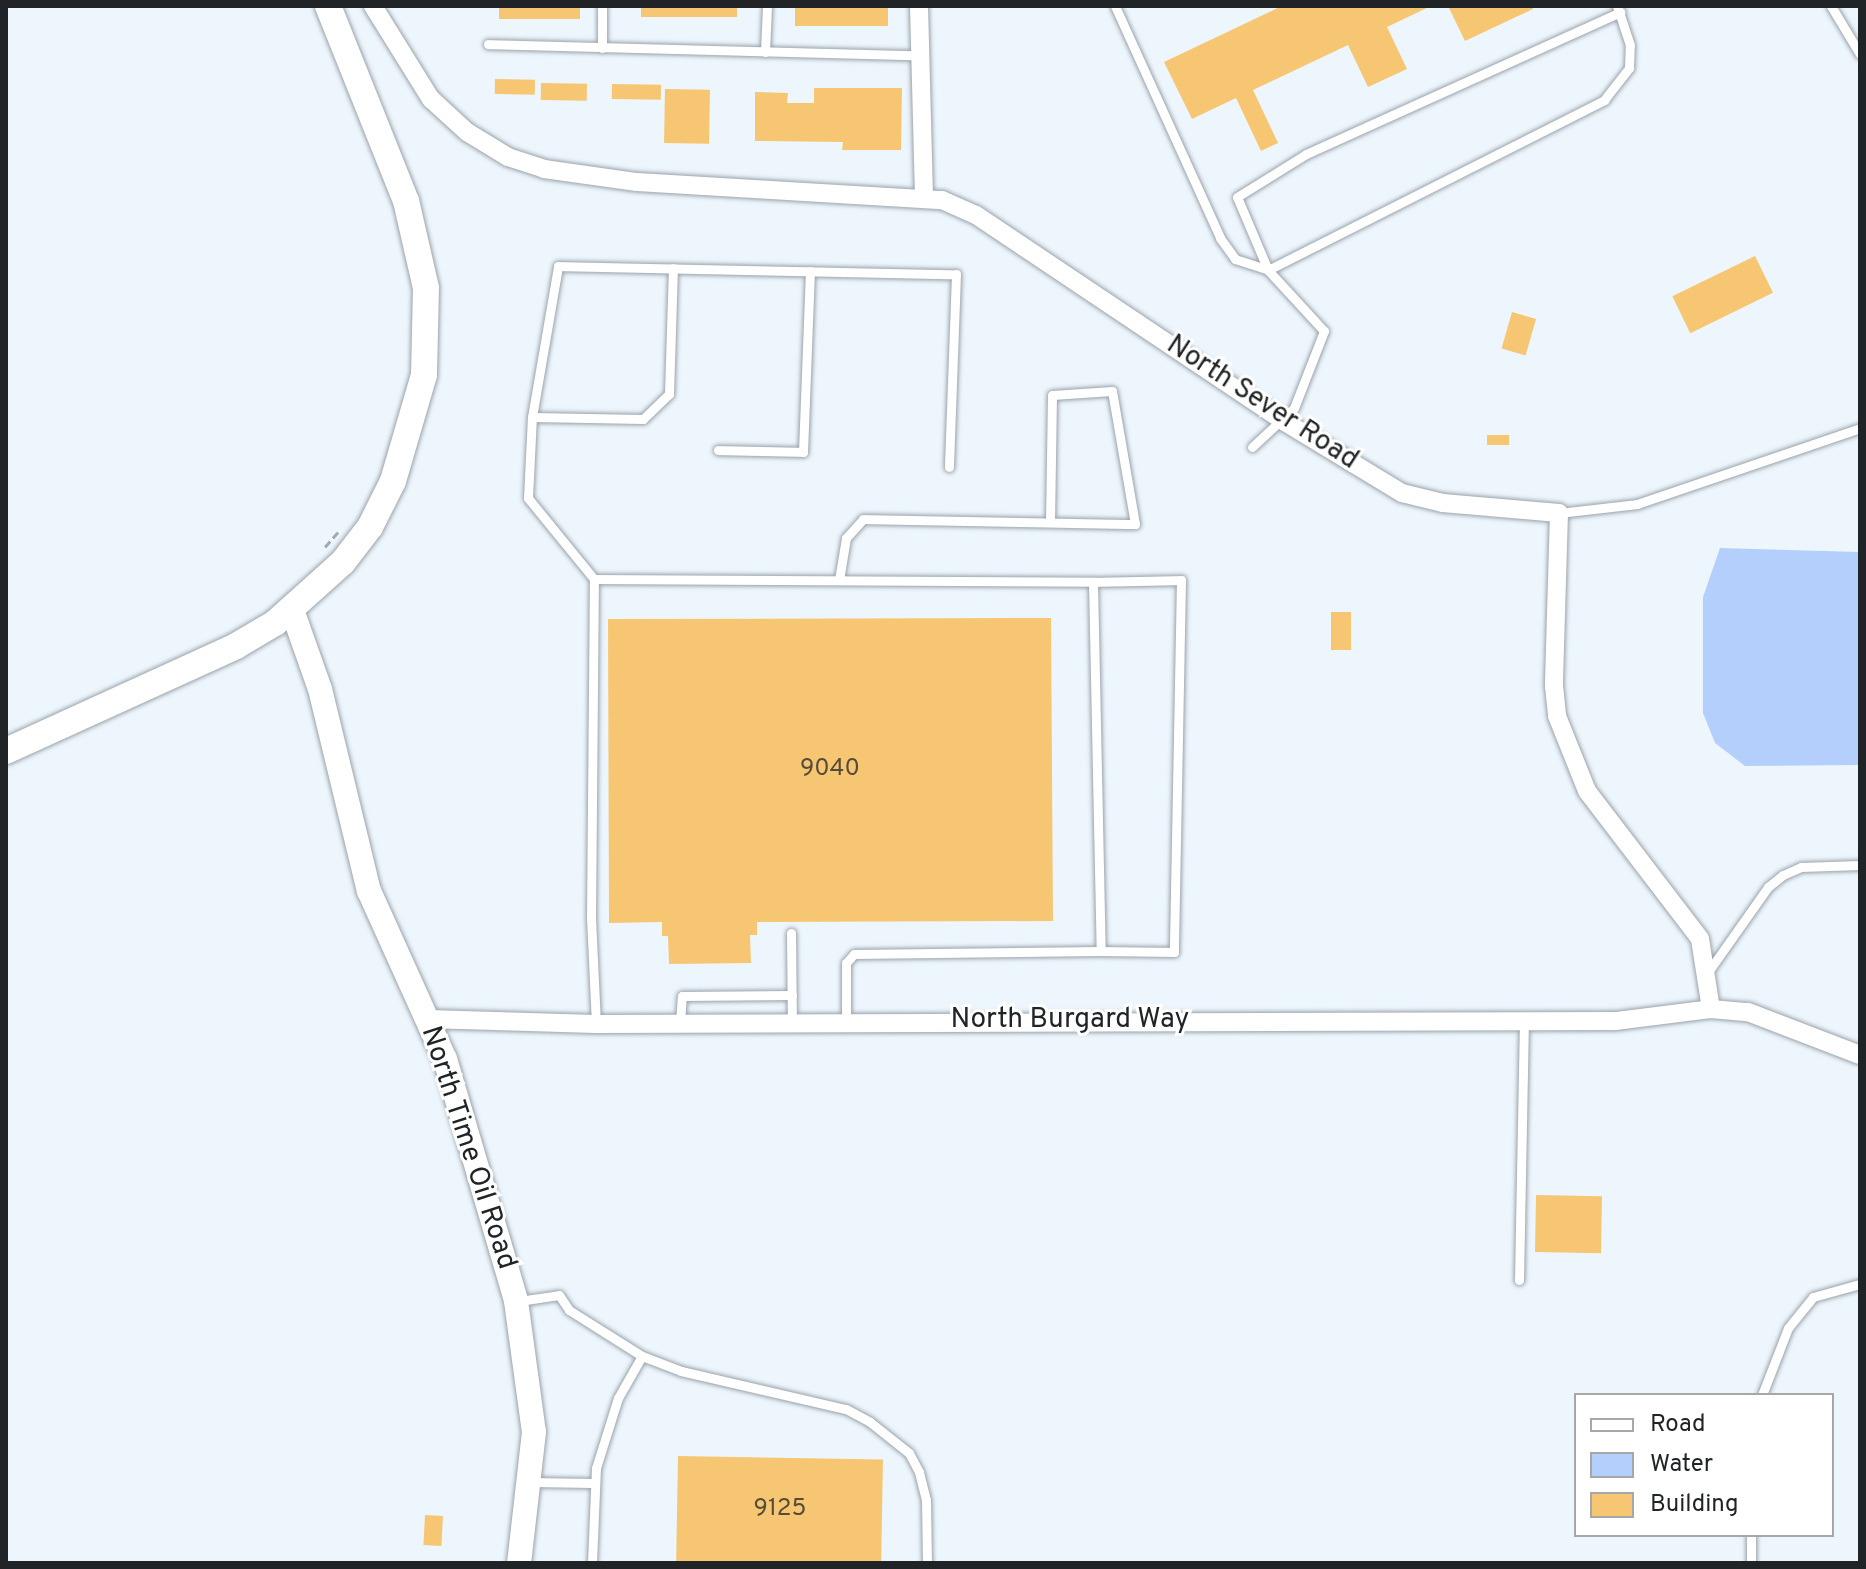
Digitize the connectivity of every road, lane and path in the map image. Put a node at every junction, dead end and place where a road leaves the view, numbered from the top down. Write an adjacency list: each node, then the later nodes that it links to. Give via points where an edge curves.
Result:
1 (328, 6): 31 (main road, via 412,221 426,288 428,335 413,426 383,504 343,562)
2 (373, 6): 14 (street, North Sever Road, via 431,99 467,132 520,161 637,182)
3 (602, 6): 10 (lane)
4 (767, 6): 11 (lane)
5 (919, 6): 13 (street)
6 (1831, 6): 12 (lane)
7 (1118, 7): 16 (lane, via 1220,238 1235,259)
8 (1618, 9): 16 (lane, via 1630,45 1629,68 1604,100); 16 (lane, via 1306,154 1237,197)
9 (488, 44): 10 (lane)
10 (602, 48): 11 (lane)
11 (765, 52): 13 (lane)
12 (1860, 54)
13 (919, 55): 14 (street)
14 (924, 195): 19 (street, North Sever Road, via 976,215)
15 (673, 268): 17 (lane); 18 (lane, via 558,266); 18 (lane, via 669,394 643,419)
16 (1268, 270): 19 (lane, via 1324,331 1311,375)
17 (810, 271): 22 (lane, via 803,452); 23 (lane, via 956,274)
18 (532, 417): 28 (lane, via 528,498)
19 (1285, 422): 21 (lane); 24 (street, North Sever Road, via 1420,499)
20 (1860, 428): 24 (lane, via 1637,504)
21 (1252, 447)
22 (718, 450)
23 (949, 467)
24 (1559, 513): 36 (street, via 1554,686 1570,756 1604,819 1700,939)
25 (1050, 522): 25 (lane, via 1135,524 1112,391 1052,395); 29 (lane, via 863,519 846,538)
26 (344, 525): 27 (path)
27 (324, 550)
28 (594, 579): 29 (lane); 44 (lane, via 591,917)
29 (839, 580): 30 (lane)
30 (1093, 582): 35 (lane); 35 (lane, via 1181,580 1174,952)
31 (292, 610): 32 (main road, via 236,646); 39 (street, North Time Oil Road, via 320,689 369,891)
32 (6, 751)
33 (1860, 865): 36 (lane, via 1801,867 1783,875 1768,887)
34 (791, 933): 37 (lane)
35 (1101, 951): 41 (lane, via 854,954 846,963)
36 (1708, 972): 38 (street)
37 (792, 995): 42 (lane); 43 (lane, via 682,996)
38 (1711, 1009): 40 (street, North Burgard Way, via 1646,1019); 45 (street, via 1748,1012)
39 (428, 1019): 44 (street, North Burgard Way); 48 (street, North Time Oil Road, via 457,1095)
40 (1524, 1020): 41 (street, North Burgard Way); 46 (lane)
41 (846, 1021): 42 (street, North Burgard Way)
42 (792, 1022): 43 (street, North Burgard Way)
43 (680, 1023): 44 (street, North Burgard Way)
44 (596, 1024)
45 (1860, 1055)
46 (1519, 1280)
47 (1860, 1284): 50 (lane, via 1813,1297 1788,1328)
48 (516, 1301): 49 (lane, via 559,1295 581,1318); 51 (street, North Time Oil Road, via 531,1393)
49 (642, 1356): 52 (lane, via 606,1430); 56 (lane, via 681,1371 846,1409 892,1437 919,1472 926,1500)
50 (1763, 1393)
51 (531, 1482): 52 (lane); 54 (street, North Time Oil Road)
52 (593, 1483): 55 (lane)
53 (1751, 1537): 57 (lane)
54 (519, 1563)
55 (592, 1563)
56 (927, 1563)
57 (1751, 1563)

